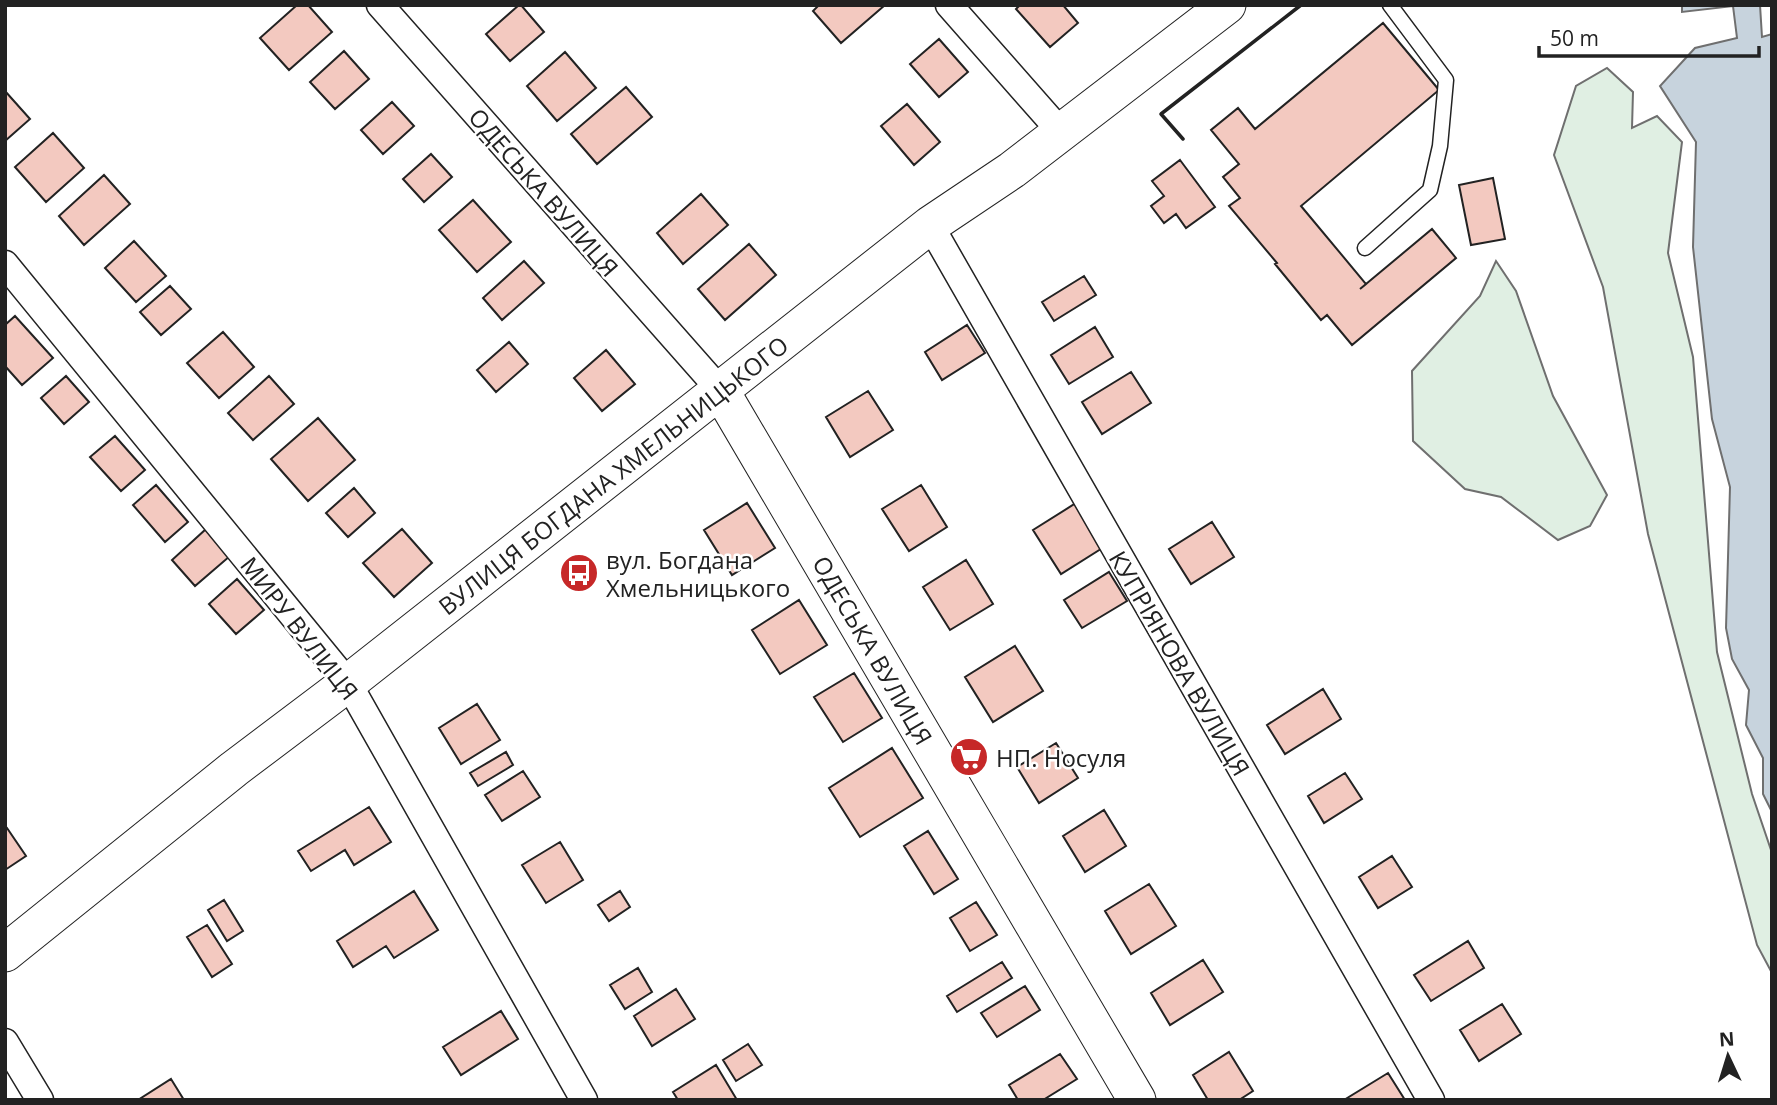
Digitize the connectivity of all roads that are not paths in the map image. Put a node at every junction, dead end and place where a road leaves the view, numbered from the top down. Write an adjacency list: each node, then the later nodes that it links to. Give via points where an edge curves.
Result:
1 (380, 5): 9 (street, ОДЕСЬКА ВУЛИЦЯ)
2 (949, 5): 5 (street)
3 (1227, 5): 5 (street, ВУЛИЦЯ БОГДАНА ХМЕЛЬНИЦЬКОГО)
4 (1390, 5): 7 (lane, via 1446,80 1440,146 1430,190)
5 (1061, 132): 6 (street, ВУЛИЦЯ БОГДАНА ХМЕЛЬНИЦЬКОГО)
6 (930, 225): 9 (street, ВУЛИЦЯ БОГДАНА ХМЕЛЬНИЦЬКОГО); 16 (street, КУПРІЯНОВА ВУЛИЦЯ)
7 (1365, 248)
8 (5, 264): 10 (street, МИРУ ВУЛИЦЯ)
9 (720, 390): 10 (street, ВУЛИЦЯ БОГДАНА ХМЕЛЬНИЦЬКОГО); 15 (street, ОДЕСЬКА ВУЛИЦЯ)
10 (348, 684): 11 (street, ВУЛИЦЯ БОГДАНА ХМЕЛЬНИЦЬКОГО); 14 (street, МИРУ ВУЛИЦЯ)
11 (5, 953)
12 (5, 1042): 13 (street)
13 (40, 1100)
14 (584, 1100)
15 (1138, 1100)
16 (1431, 1100)

